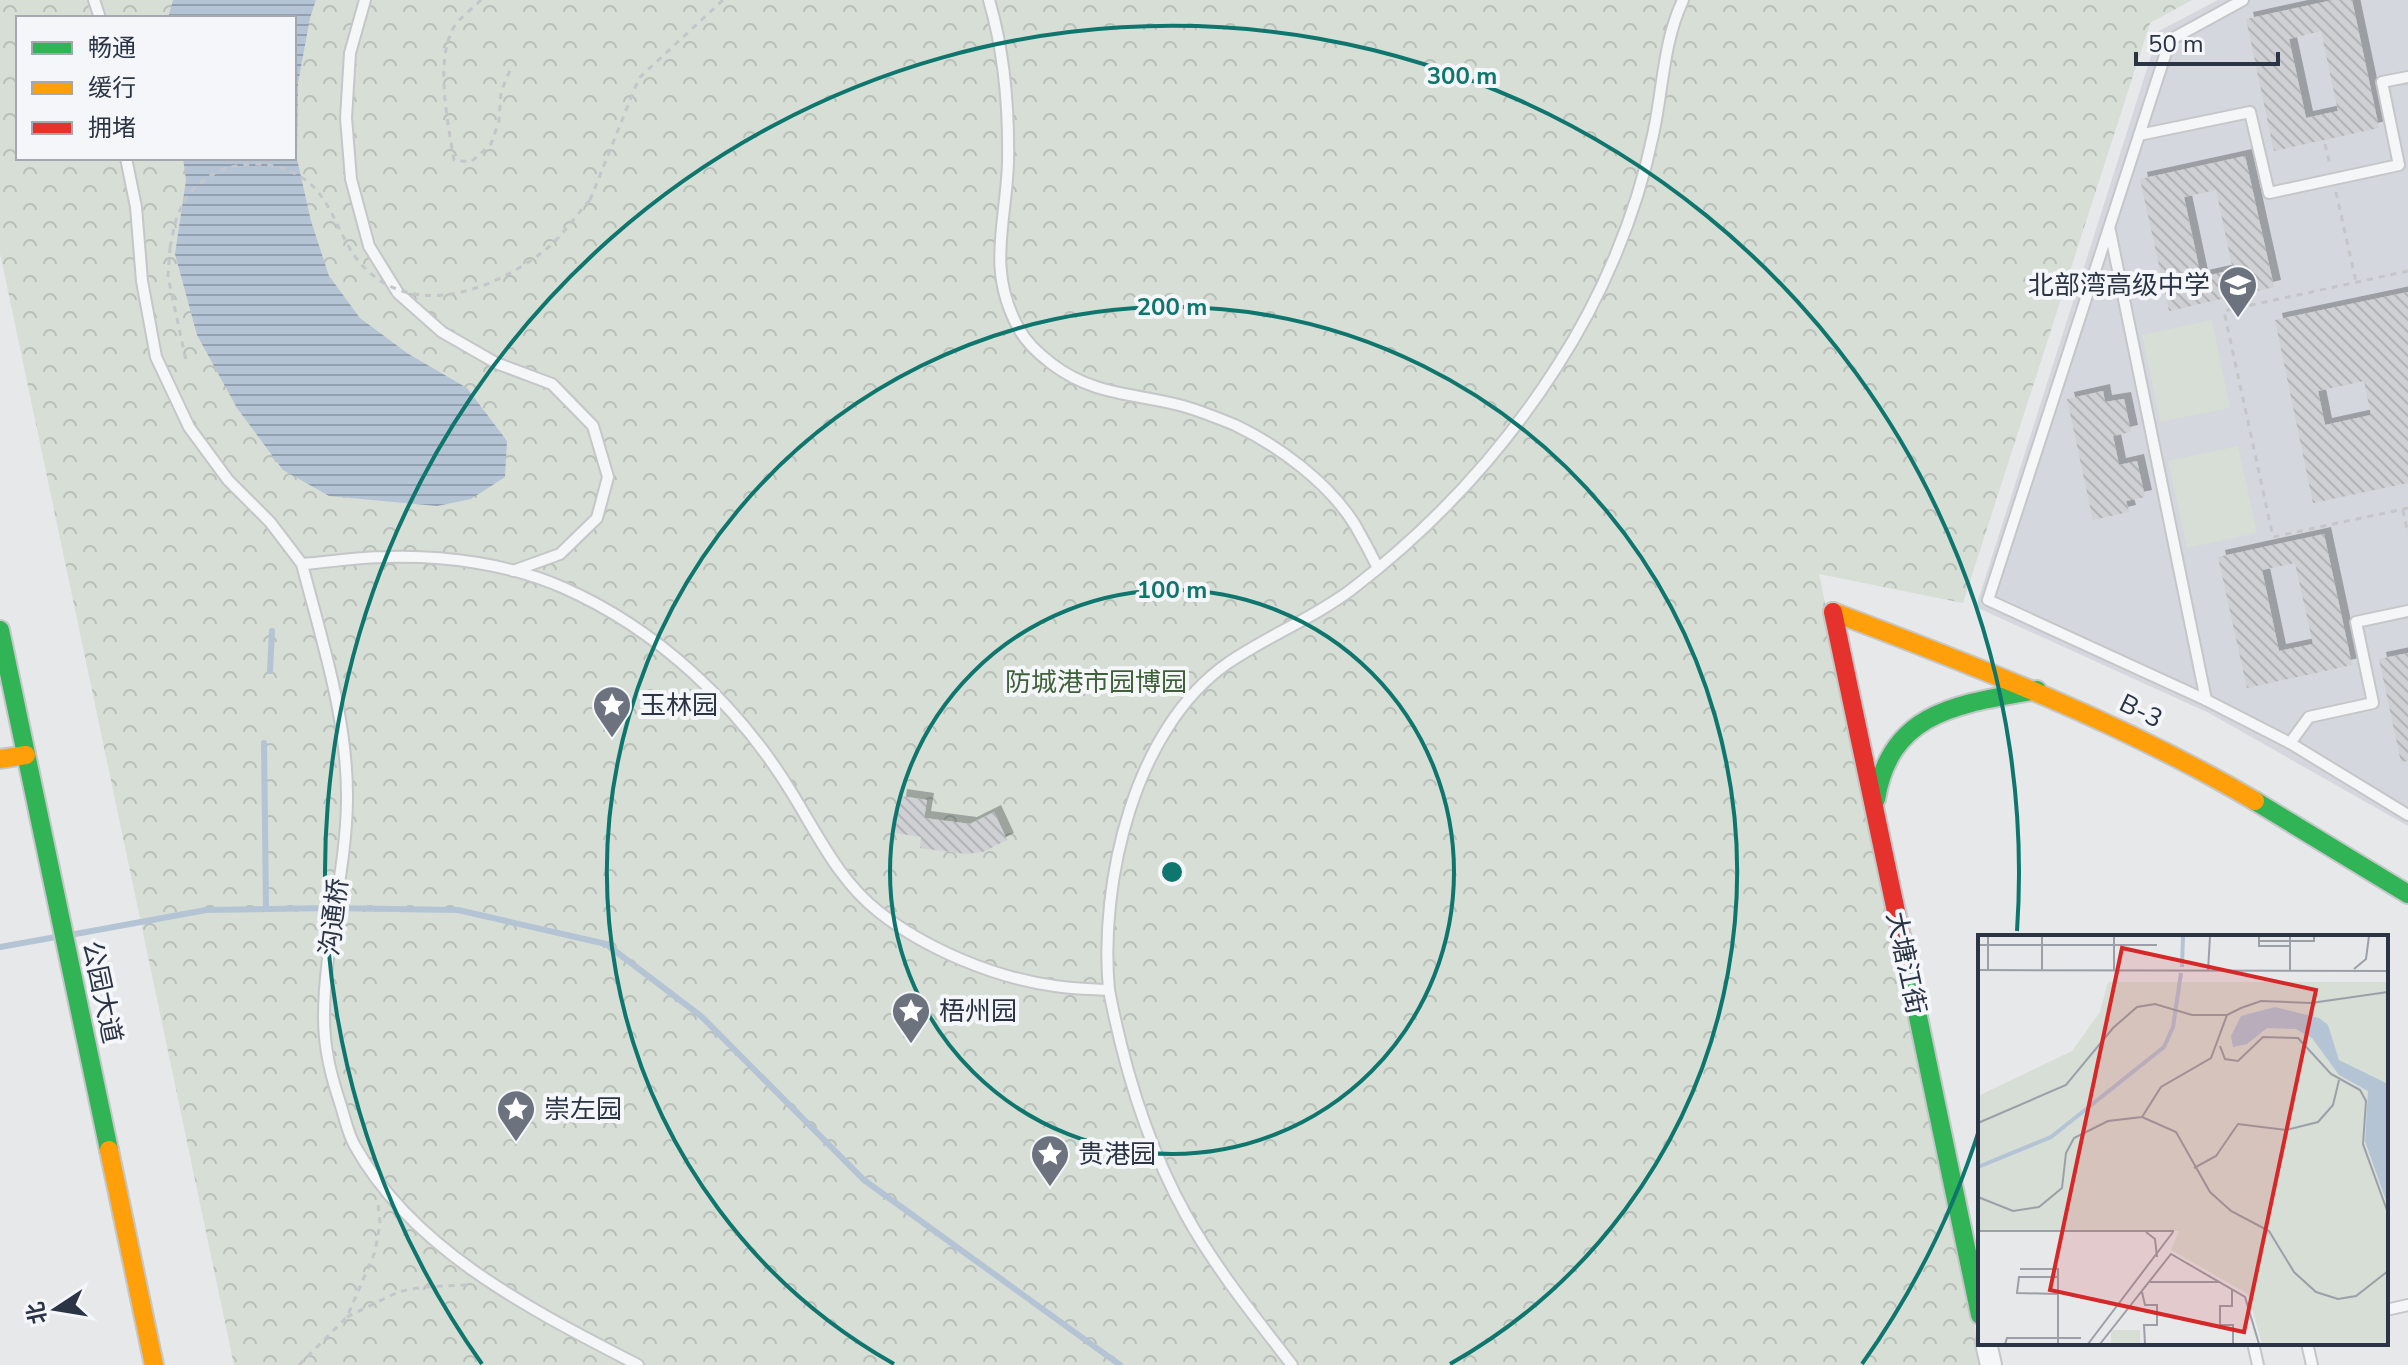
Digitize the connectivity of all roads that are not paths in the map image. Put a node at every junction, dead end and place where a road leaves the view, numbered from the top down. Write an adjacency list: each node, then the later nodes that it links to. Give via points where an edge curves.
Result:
1 (365, 0): 11 (lane, via 350,53 346,118 351,179 369,246 398,293 442,332 496,363 552,384 593,426 608,477 597,518 560,554)
2 (989, 0): 10 (lane, via 1007,119 1008,164 998,250 1004,295 1020,331 1070,378 1096,389 1183,406 1264,440 1334,498)
3 (1683, 0): 10 (lane, via 1666,56 1643,175 1613,260 1580,330 1536,399 1470,483)
4 (2243, 0): 6 (lane, via 2170,40)
5 (2408, 77): 6 (lane, via 2382,82 2399,165 2269,193 2250,112)
6 (2139, 135): 8 (lane)
7 (126, 160): 9 (lane, via 156,357 189,427)
8 (2109, 229): 16 (lane); 16 (lane, via 1988,600)
9 (302, 564): 11 (lane, via 425,557); 31 (lane, 沟通桥, via 335,683 347,801 324,1018 327,1065 353,1143 407,1218 474,1271)
10 (1378, 568): 23 (lane, via 1226,664 1158,739 1116,862 1106,952)
11 (513, 571): 23 (lane, via 612,612 690,669 726,706 789,788 841,874 876,910 921,942 1016,978)
12 (2408, 611): 17 (lane, via 2356,622 2373,703 2309,717)
13 (1833, 612): 15 (street, B-3); 20 (street, 大塘江街)
14 (0, 630): 18 (street, 公园大道)
15 (2038, 690): 20 (street, via 1947,708 1910,728 1884,763); 22 (street, B-3, via 2205,772)
16 (2206, 700): 17 (lane)
17 (2290, 743): 21 (lane)
18 (26, 755): 19 (street); 30 (street, 公园大道)
19 (0, 759)
20 (1874, 808): 24 (street, 大塘江街)
21 (2408, 815)
22 (2408, 894)
23 (1109, 990): 32 (lane, via 1130,1077 1165,1173 1214,1260)
24 (1978, 1305)
25 (2408, 1305): 26 (lane)
26 (2388, 1310)
27 (1986, 1345): 33 (street)
28 (2253, 1345): 34 (lane)
29 (2307, 1345): 35 (lane)
30 (154, 1365)
31 (638, 1365)
32 (1292, 1365)
33 (1991, 1365)
34 (2258, 1365)
35 (2312, 1365)

